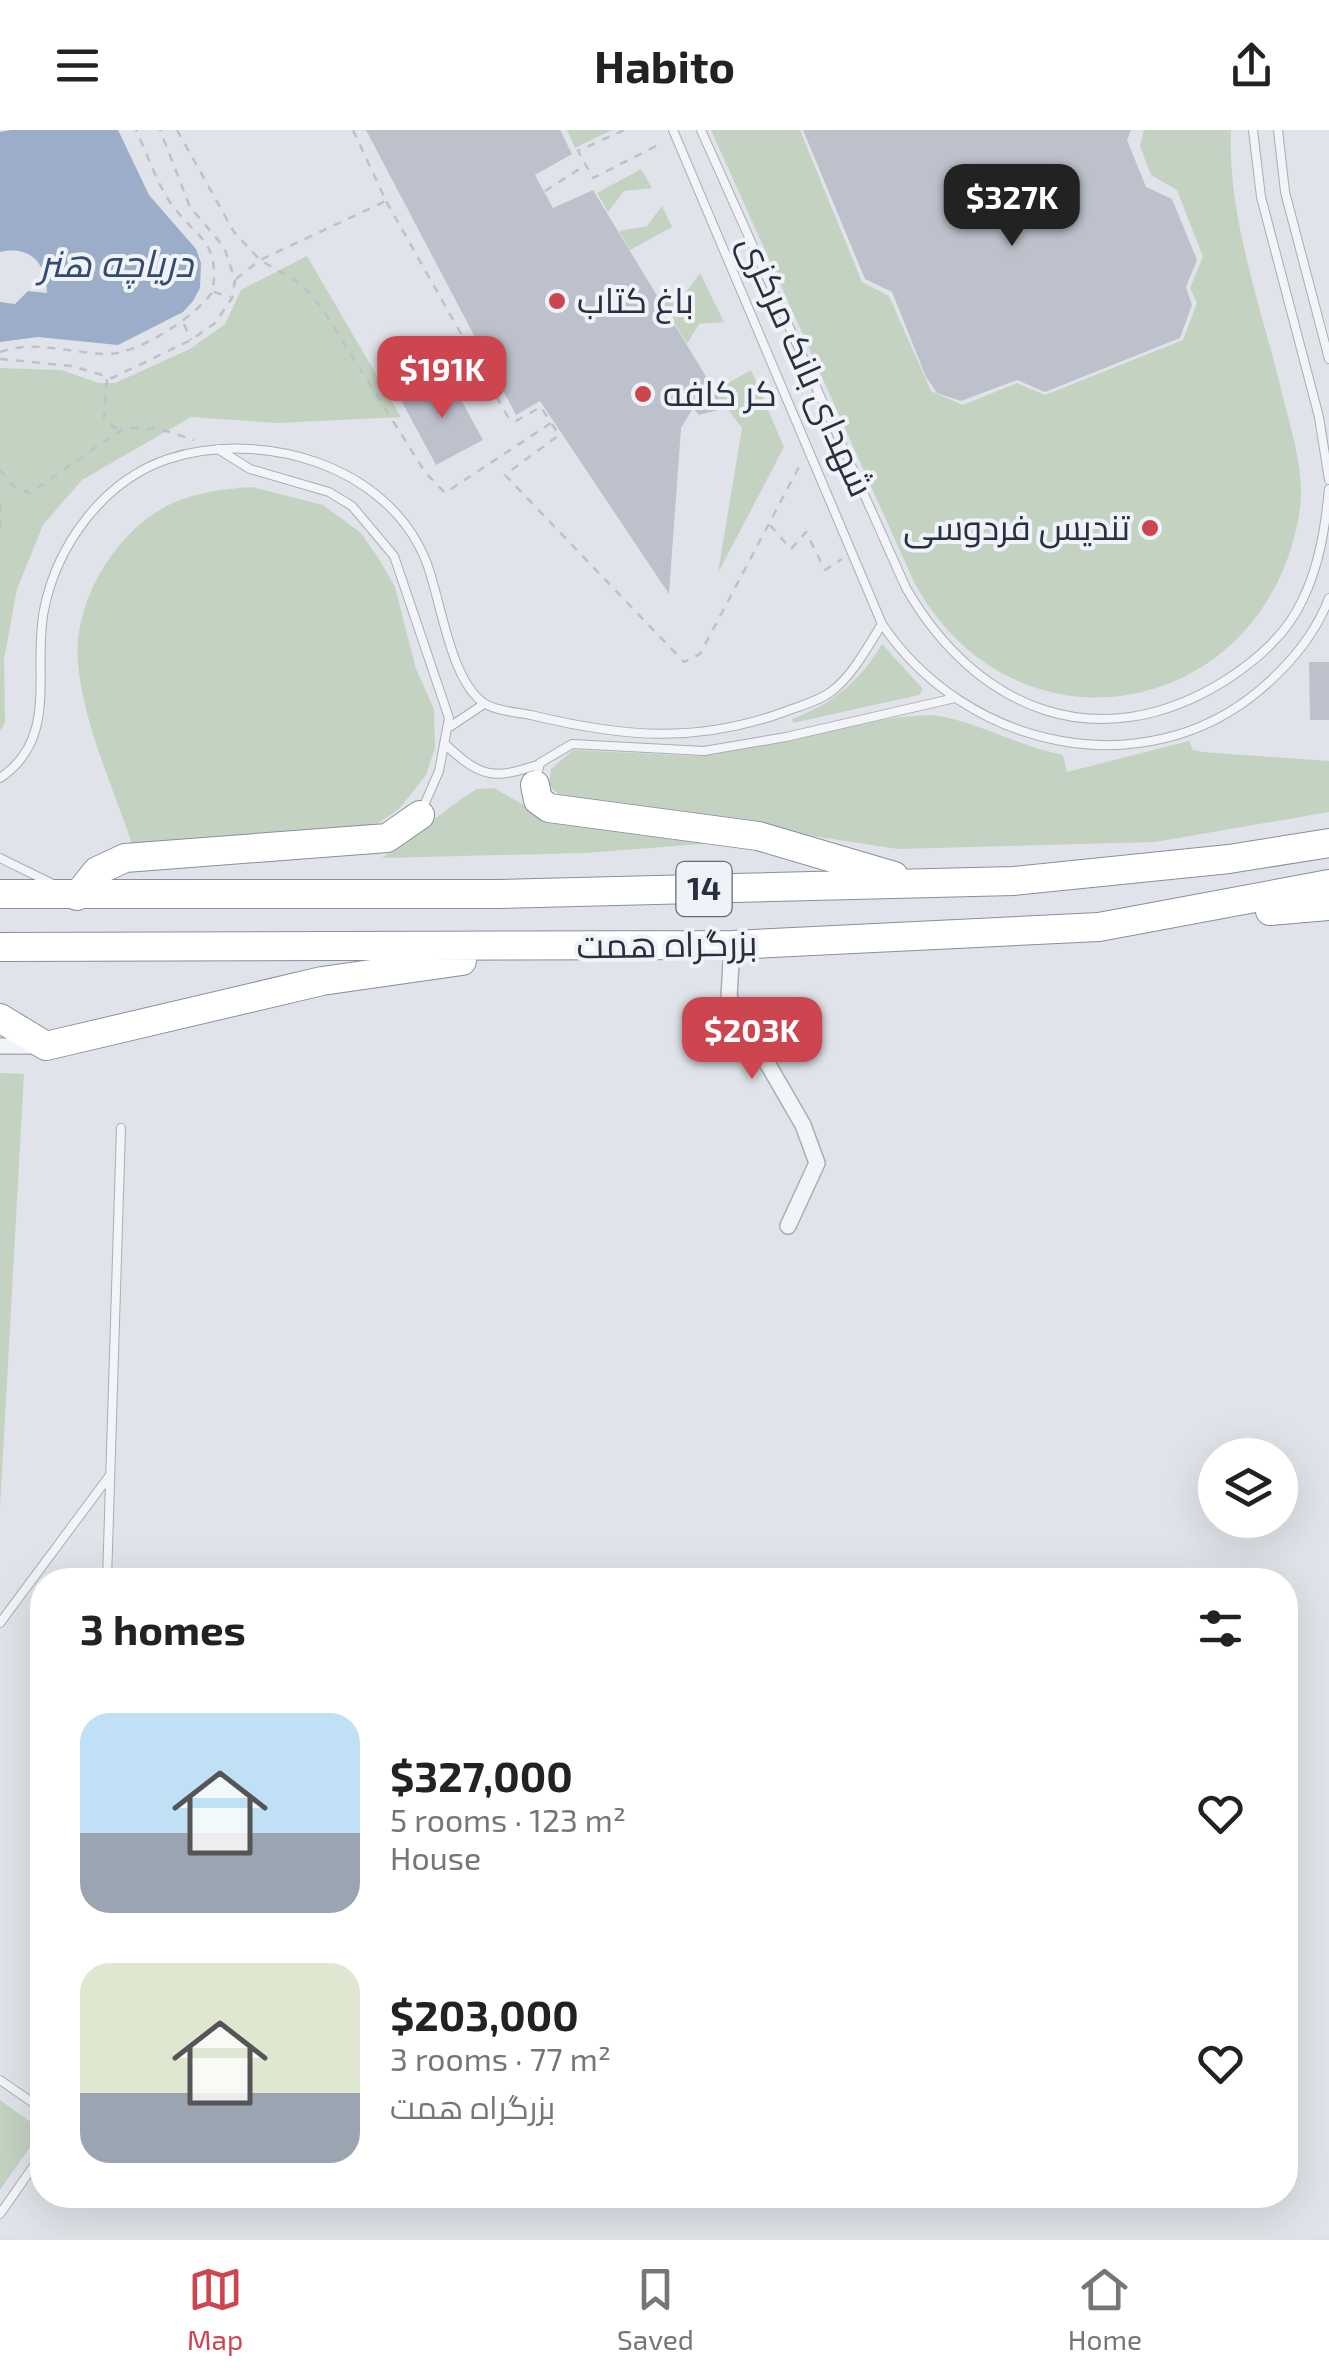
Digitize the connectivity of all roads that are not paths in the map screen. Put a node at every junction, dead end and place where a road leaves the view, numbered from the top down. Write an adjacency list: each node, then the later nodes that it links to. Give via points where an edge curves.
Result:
1 (702, 130): 8 (lane, شهدای بانک مرکزی, via 906,588 947,650 1000,691 1057,713 1113,719 1208,691 1267,651 1302,602 1323,545)
2 (1254, 130): 7 (lane, via 1262,196 1320,418)
3 (1278, 130): 5 (lane, via 1285,192)
4 (674, 133): 10 (lane, شهدای بانک مرکزی)
5 (1329, 358)
6 (214, 447): 12 (lane, via 312,459 380,500 424,556 458,666); 14 (lane, via 250,469 329,492 368,522 403,574); 18 (lane, via 165,460 121,485 68,542 43,612 39,724 32,743)
7 (1329, 480)
8 (1329, 489)
9 (1329, 598): 11 (lane, شهدای بانک مرکزی, via 1286,668 1233,712 1172,740 1105,748 1039,738)
10 (882, 624): 11 (lane, شهدای بانک مرکزی); 13 (lane, via 831,692 738,727 694,736)
11 (955, 698): 15 (lane, via 704,751)
12 (484, 704): 13 (lane); 14 (lane)
13 (568, 725): 15 (lane)
14 (449, 728): 16 (lane)
15 (572, 744): 17 (lane)
16 (446, 745): 17 (lane, via 480,773); 19 (lane)
17 (538, 774): 22 (highway, via 538,800 549,808 758,836)
18 (0, 778)
19 (420, 815): 25 (highway, via 387,838 125,858 98,872)
20 (1329, 843): 22 (highway, بزرگراه همت / 14, via 1140,870)
21 (0, 858): 25 (lane)
22 (920, 883): 25 (highway, بزرگراه همت / 14)
23 (1329, 884): 27 (highway, بزرگراه همت / 14)
24 (0, 894): 25 (highway, بزرگراه همت / 14)
25 (78, 896)
26 (1329, 906): 27 (highway)
27 (1099, 927): 28 (highway, بزرگراه همت / 14)
28 (732, 945): 30 (highway, بزرگراه همت / 14); 35 (street, via 729,997 803,1124 817,1163)
29 (0, 946): 30 (highway, بزرگراه همت / 14)
30 (552, 947): 33 (highway, via 322,981)
31 (0, 1018): 33 (highway)
32 (0, 1046): 33 (street)
33 (46, 1046)
34 (122, 1128): 36 (lane)
35 (788, 1226)
36 (110, 1475): 37 (lane); 38 (lane)
37 (41, 1568)
38 (107, 1568)
39 (30, 1583): 40 (lane)
40 (0, 1624)
41 (0, 2080): 42 (lane)
42 (30, 2101)
43 (30, 2171): 44 (lane)
44 (0, 2214)

